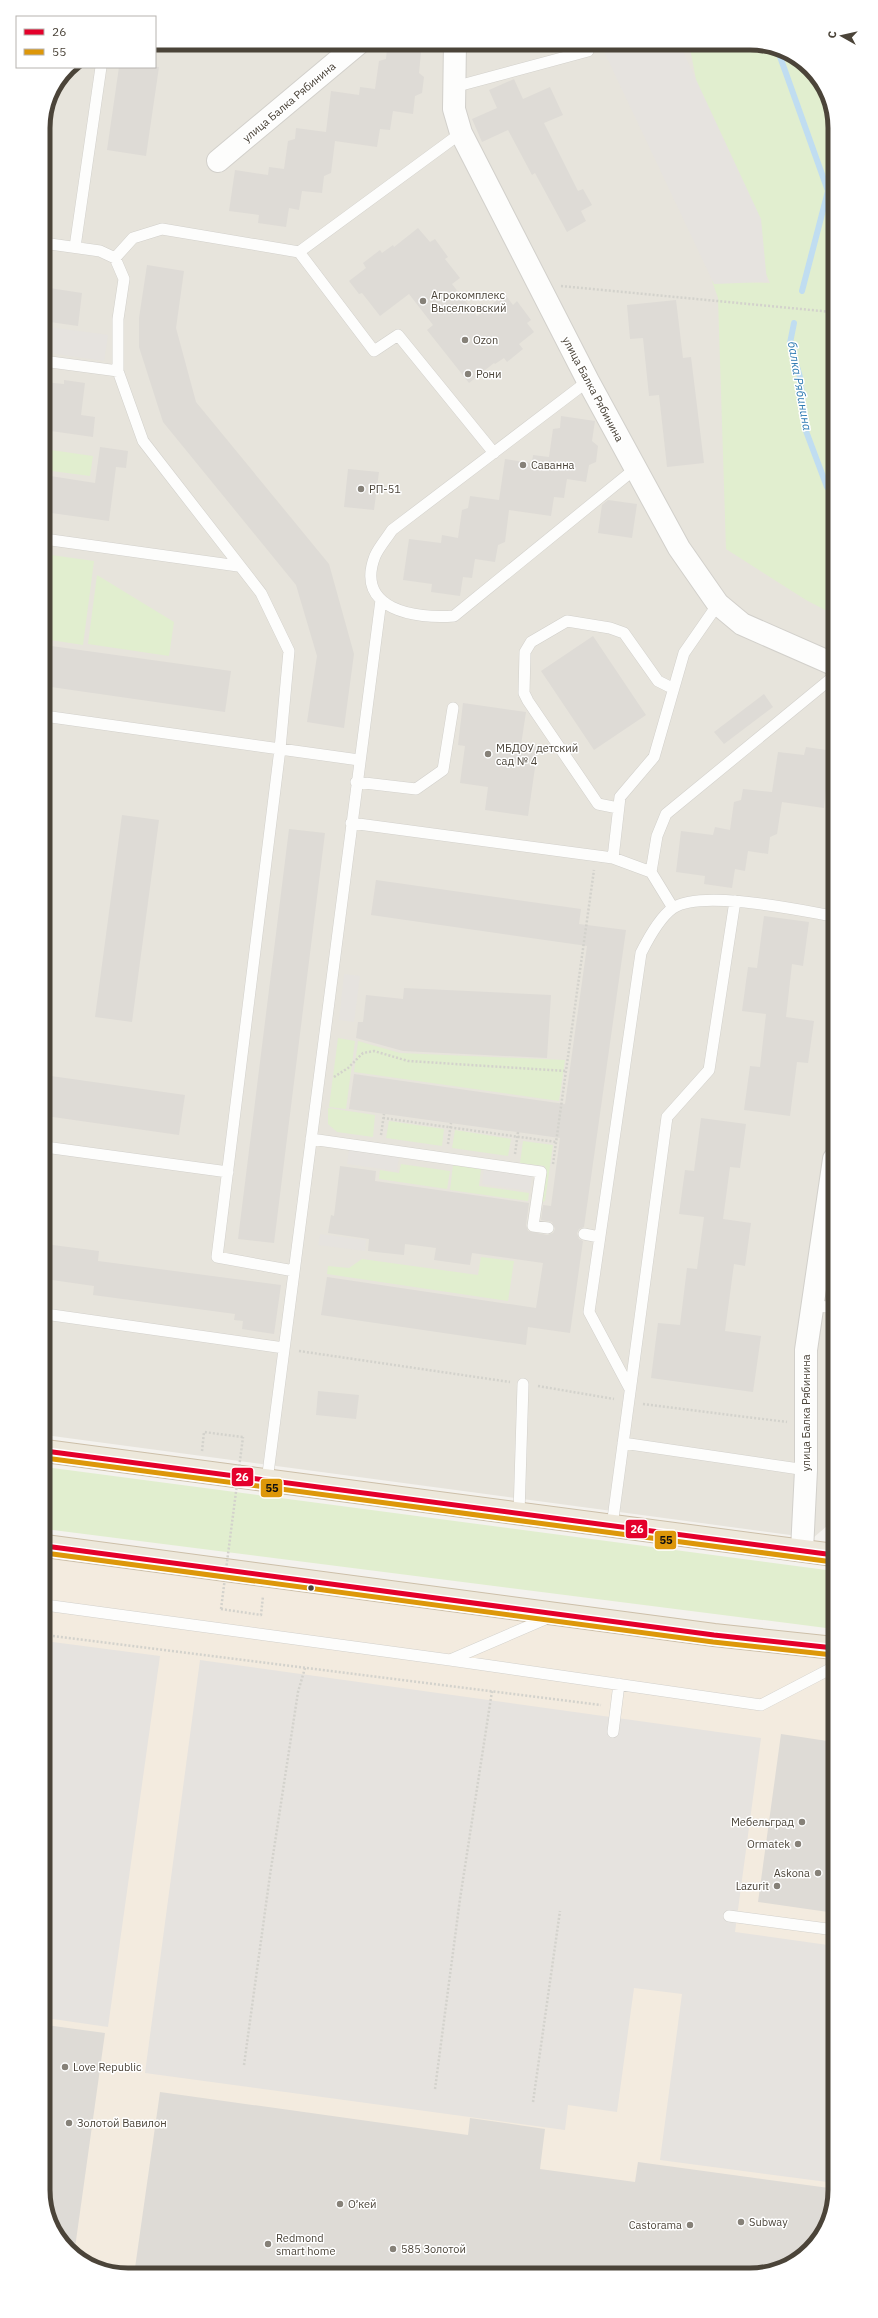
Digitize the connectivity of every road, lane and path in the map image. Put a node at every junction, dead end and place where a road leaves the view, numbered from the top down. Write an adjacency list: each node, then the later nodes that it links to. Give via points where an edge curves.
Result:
1 (351, 50): 7 (street, улица Балка Рябинина)
2 (455, 50): 5 (street, улица Балка Рябинина)
3 (588, 51): 5 (lane)
4 (101, 68): 9 (lane)
5 (454, 87): 6 (street, улица Балка Рябинина, via 454,109)
6 (461, 133): 10 (lane); 12 (street, улица Балка Рябинина)
7 (218, 161)
8 (50, 245): 9 (lane)
9 (75, 248): 11 (lane, via 100,250)
10 (299, 252): 11 (lane, via 162,229 133,238); 17 (lane, via 374,351 398,335)
11 (115, 258): 15 (lane, via 124,279 118,319)
12 (539, 284): 13 (path); 16 (street, улица Балка Рябинина)
13 (828, 312)
14 (50, 362): 15 (lane)
15 (118, 370): 20 (lane, via 143,442)
16 (588, 381): 17 (lane); 18 (street, улица Балка Рябинина)
17 (494, 453): 21 (lane, via 392,530 375,555 371,570 374,588)
18 (636, 468): 21 (lane, via 454,616 432,618 403,613); 22 (street, улица Балка Рябинина, via 679,548)
19 (50, 540): 20 (lane)
20 (238, 566): 28 (lane, via 261,593 289,651)
21 (381, 600): 29 (lane)
22 (718, 604): 23 (street, улица Балка Рябинина, via 742,624); 25 (lane, via 684,653)
23 (828, 662)
24 (828, 681): 35 (lane, via 666,814 657,836)
25 (672, 688): 31 (lane, via 654,757 620,797); 31 (lane, via 658,680 624,633 610,628 567,621 531,642 525,652 524,693 528,701 598,804)
26 (453, 708): 30 (lane, via 445,765 439,773 416,789)
27 (50, 717): 28 (lane)
28 (280, 749): 29 (lane); 54 (lane)
29 (359, 760): 30 (lane)
30 (356, 782): 32 (lane)
31 (618, 808): 34 (lane)
32 (351, 823): 33 (lane); 47 (lane)
33 (596, 855): 34 (lane); 39 (path)
34 (612, 858): 35 (lane)
35 (651, 872): 37 (lane)
36 (735, 901): 37 (lane, via 702,900); 38 (lane); 65 (lane, via 709,1070 667,1117)
37 (673, 908): 58 (lane, via 654,929 641,953)
38 (828, 915)
39 (566, 1071): 40 (path, via 408,1061 374,1051 363,1053 340,1075); 48 (path)
40 (328, 1079)
41 (384, 1114): 42 (path)
42 (383, 1118): 44 (path); 50 (path)
43 (451, 1123): 44 (path)
44 (450, 1128): 46 (path); 51 (path)
45 (518, 1132): 46 (path)
46 (518, 1137): 48 (path); 53 (path)
47 (311, 1139): 50 (lane); 59 (lane)
48 (556, 1142): 52 (path)
49 (50, 1148): 54 (lane)
50 (379, 1149): 51 (lane)
51 (446, 1158): 53 (lane)
52 (553, 1165)
53 (513, 1168): 56 (lane, via 541,1172 533,1226)
54 (228, 1172): 59 (lane, via 217,1257)
55 (828, 1199): 60 (street, улица Балка Рябинина)
56 (548, 1228)
57 (584, 1234): 58 (lane)
58 (599, 1236): 65 (lane, via 589,1312)
59 (294, 1271): 63 (lane)
60 (812, 1305): 61 (lane); 67 (street, улица Балка Рябинина, via 806,1350)
61 (828, 1307)
62 (50, 1315): 63 (lane)
63 (284, 1348): 64 (path); 72 (lane)
64 (523, 1384): 66 (path); 73 (lane)
65 (630, 1389): 66 (lane)
66 (628, 1402): 67 (path); 69 (lane)
67 (807, 1424): 71 (street, улица Балка Рябинина)
68 (204, 1432): 80 (path, bridge, via 243,1437 221,1609)
69 (623, 1443): 71 (lane); 74 (lane)
70 (50, 1453): 72 (highway)
71 (806, 1470): 76 (street, улица Балка Рябинина)
72 (267, 1481): 73 (highway)
73 (519, 1514): 74 (highway)
74 (612, 1526): 76 (highway)
75 (50, 1547): 79 (highway)
76 (802, 1550): 77 (highway)
77 (828, 1554)
78 (50, 1606): 83 (lane)
79 (557, 1614): 82 (highway); 83 (lane)
80 (261, 1615)
81 (50, 1636): 84 (path)
82 (828, 1647)
83 (450, 1660): 86 (lane)
84 (305, 1668): 87 (path); 93 (path, via 298,1692)
85 (828, 1670): 86 (lane, via 761,1705)
86 (619, 1684): 88 (lane)
87 (492, 1691): 88 (path); 94 (path, via 460,1899)
88 (616, 1707): 89 (lane)
89 (613, 1732)
90 (560, 1911): 95 (path)
91 (729, 1916): 92 (lane)
92 (828, 1929)
93 (244, 2065)
94 (435, 2089)
95 (532, 2102)

